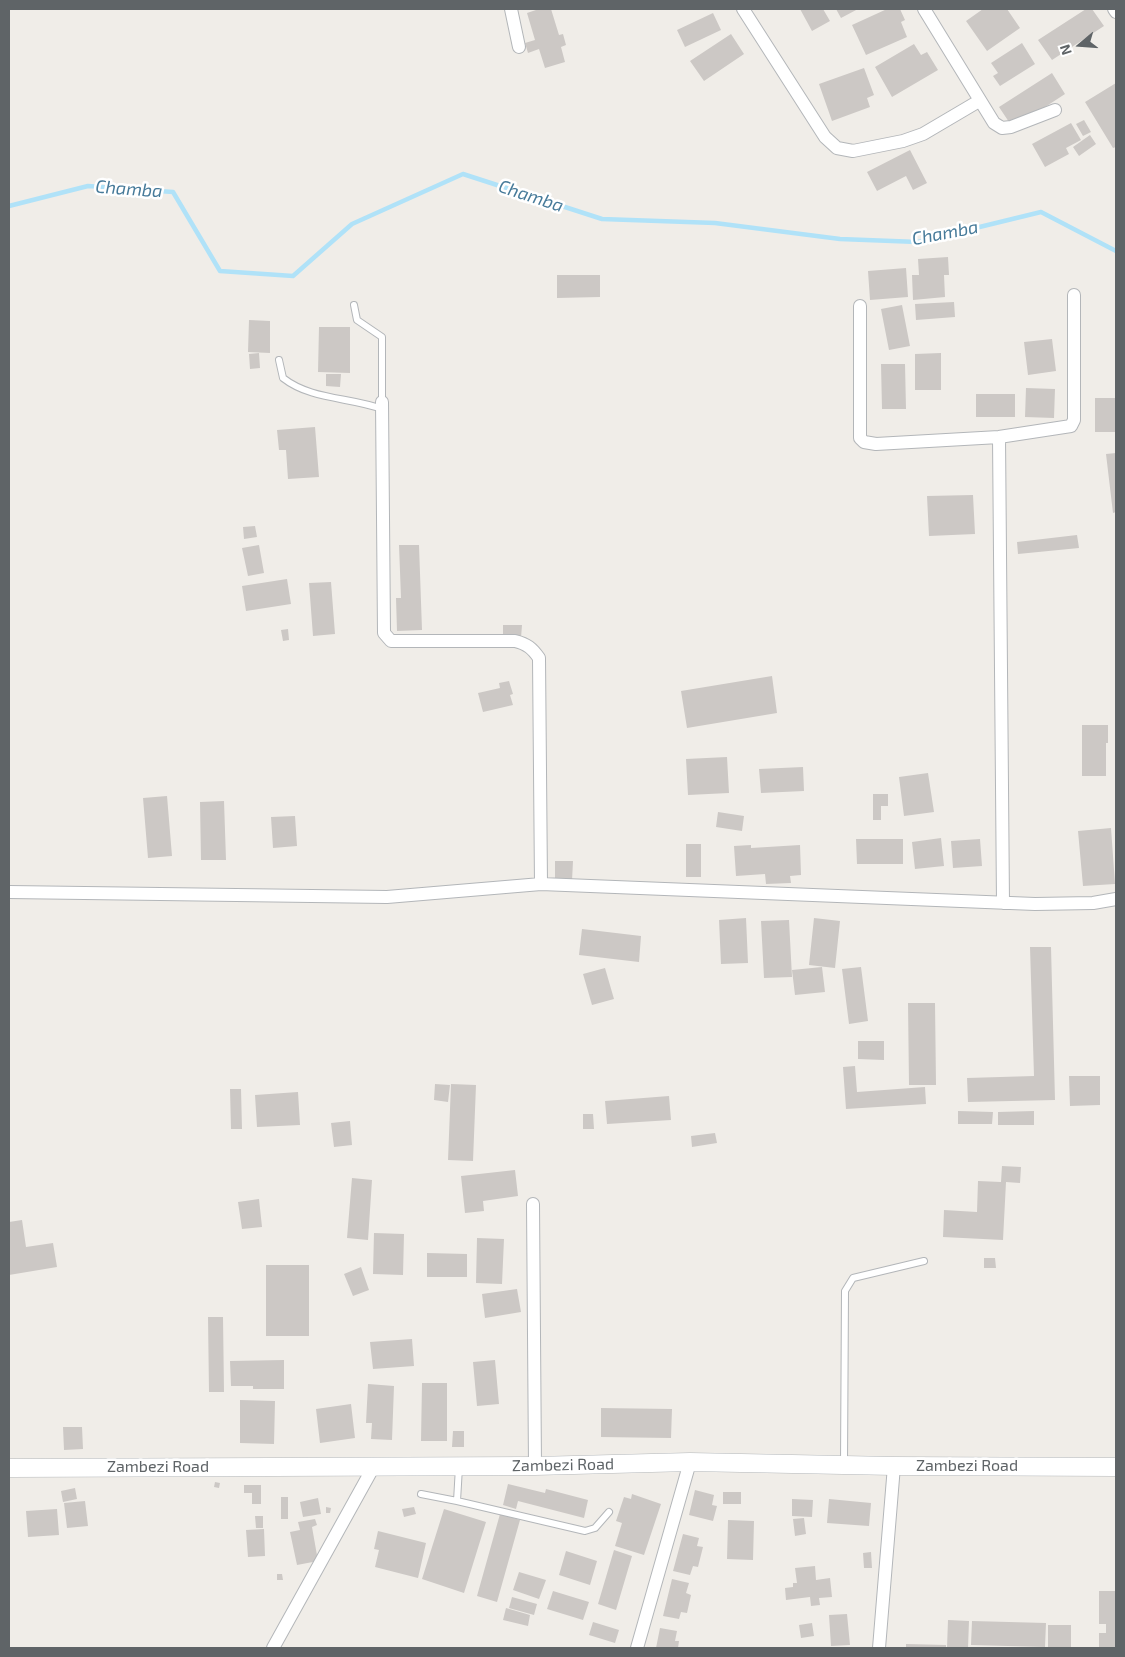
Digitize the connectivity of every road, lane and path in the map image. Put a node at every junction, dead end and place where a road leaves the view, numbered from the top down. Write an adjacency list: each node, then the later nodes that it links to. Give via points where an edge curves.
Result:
1 (511, 9): 6 (street)
2 (743, 9): 7 (street, via 824,136 837,148 853,151 903,141 923,134)
3 (924, 9): 7 (street)
4 (1114, 9): 5 (street)
5 (1116, 12)
6 (519, 47)
7 (979, 101): 8 (street, via 994,123 1002,128 1011,128)
8 (1055, 110)
9 (1074, 294): 14 (street, via 1074,420 1071,426)
10 (354, 305): 13 (lane, via 357,320 382,337)
11 (860, 306): 14 (street, via 860,438 864,442)
12 (279, 360): 13 (lane, via 283,378 294,387)
13 (382, 406): 15 (street, via 384,632 392,640 515,641 525,643 539,658)
14 (1000, 437): 18 (street)
15 (541, 884): 16 (street, via 387,897); 18 (street)
16 (9, 892)
17 (1116, 899): 18 (street, via 1084,903)
18 (1003, 903)
19 (532, 1204): 25 (street)
20 (924, 1261): 22 (lane, via 853,1278 845,1292)
21 (690, 1462): 22 (main road, Zambezi Road); 25 (main road, Zambezi Road); 33 (street)
22 (844, 1465): 26 (main road, Zambezi Road)
23 (374, 1466): 24 (main road, Zambezi Road); 28 (main road, Zambezi Road); 32 (street)
24 (459, 1466): 25 (main road, Zambezi Road); 30 (lane)
25 (535, 1466)
26 (894, 1466): 27 (main road, Zambezi Road); 34 (street)
27 (1116, 1467)
28 (9, 1468)
29 (421, 1494): 30 (lane)
30 (457, 1500): 31 (lane, via 585,1532 596,1528)
31 (609, 1512)
32 (273, 1648)
33 (637, 1648)
34 (879, 1648)

